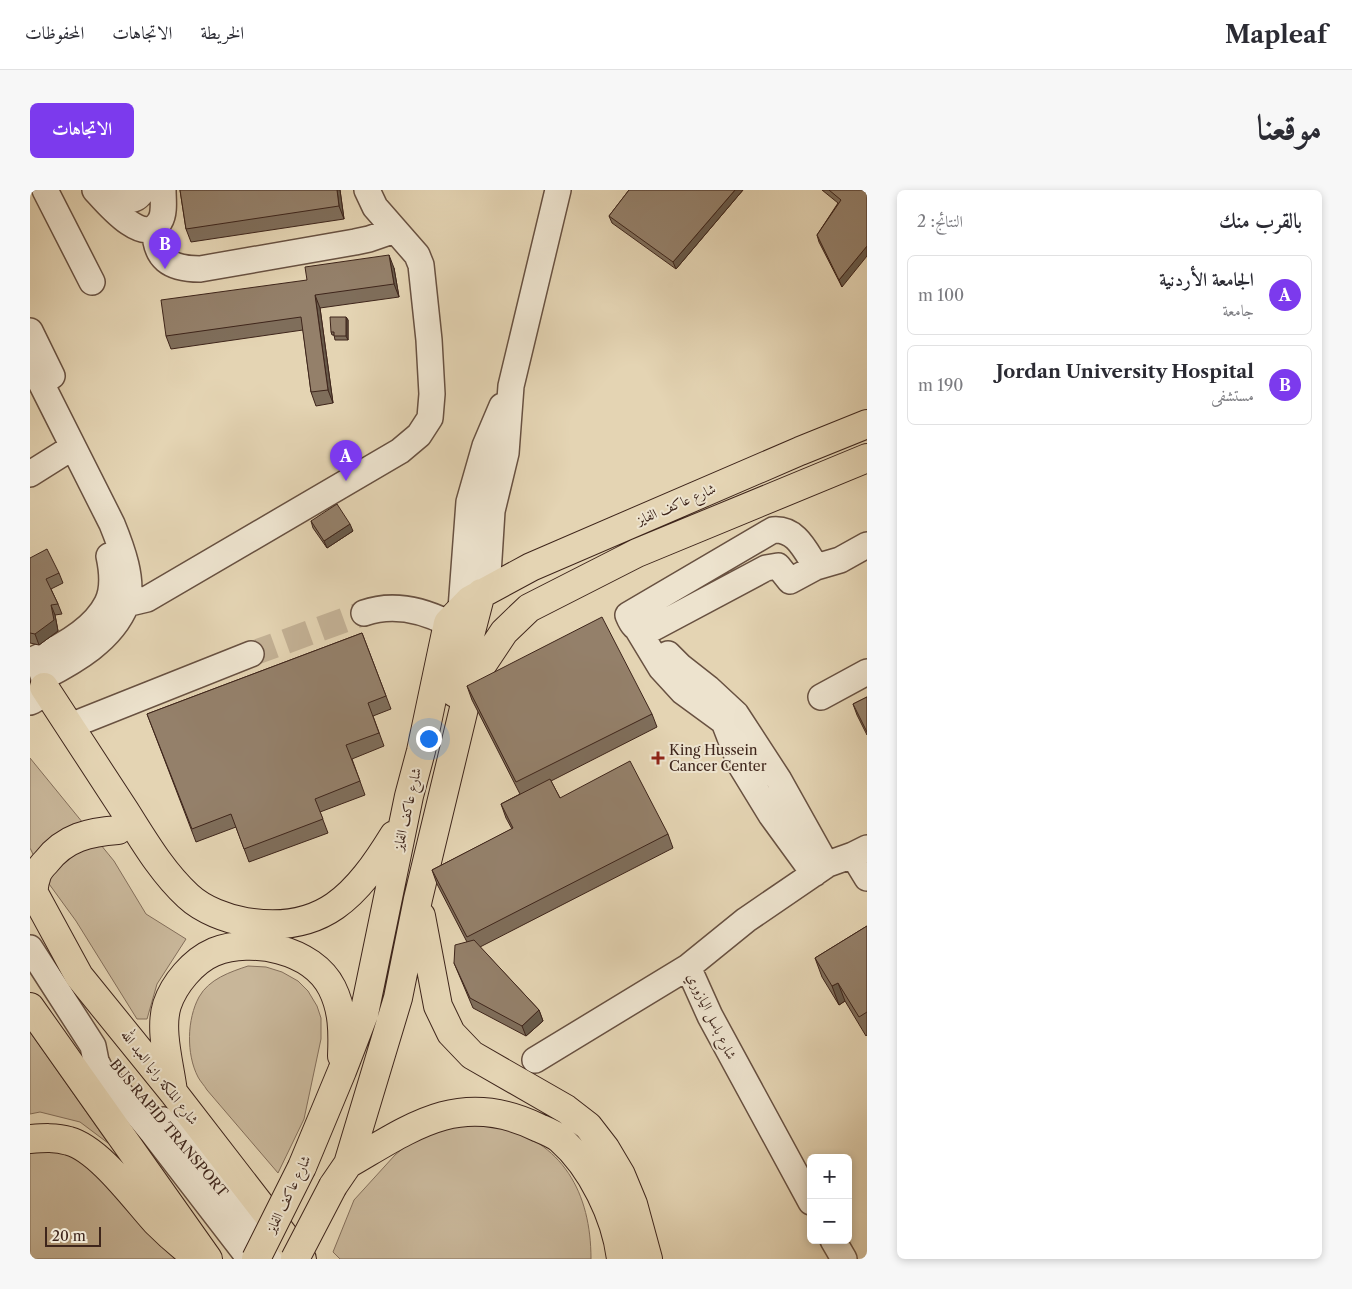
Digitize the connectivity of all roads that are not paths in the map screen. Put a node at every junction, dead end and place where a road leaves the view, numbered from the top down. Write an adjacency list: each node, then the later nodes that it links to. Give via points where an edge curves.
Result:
1 (45, 190): 11 (street)
2 (80, 190): 10 (street, via 126,239)
3 (95, 190): 8 (street, via 137,229)
4 (111, 190): 7 (street, via 119,198 127,200)
5 (366, 190): 9 (street, via 374,208)
6 (558, 190): 14 (street)
7 (152, 193): 8 (street, via 162,212)
8 (155, 227): 10 (street, via 154,242)
9 (395, 230): 10 (street, via 369,239 200,269 171,265); 23 (street, via 417,255 421,265 432,394 430,418 420,435 391,456)
10 (160, 255)
11 (92, 282)
12 (30, 331): 23 (street, via 130,540 143,578)
13 (30, 361): 23 (street, via 112,524 121,545 128,586)
14 (511, 386): 24 (street, via 506,453); 24 (street, via 485,446 469,502)
15 (34, 399): 17 (street)
16 (867, 424): 24 (main road, شارع عاكف الفايز, via 539,563)
17 (65, 452): 19 (street); 29 (street, via 101,527 109,555 111,585 107,602 95,618 65,644)
18 (867, 458): 32 (main road, via 637,553 529,608 504,632 480,668 465,704)
19 (30, 474)
20 (867, 530): 22 (street, via 832,550)
21 (867, 545): 22 (street, via 840,560)
22 (816, 567): 26 (street, via 790,581 778,566 766,568); 26 (street, via 796,538 782,529 773,530)
23 (137, 601): 29 (street, via 82,655)
24 (469, 604): 25 (street, via 378,608); 32 (main road, via 443,747); 33 (main road, شارع عاكف الفايز)
25 (364, 613)
26 (631, 625): 36 (street, via 736,714 779,780 822,857)
27 (251, 654): 31 (street)
28 (867, 672): 30 (street)
29 (35, 682): 31 (main road); 34 (main road)
30 (821, 697)
31 (70, 726): 33 (main road, via 161,866 190,898 235,920 290,924 334,908 375,867 395,834)
32 (447, 783): 39 (main road)
33 (409, 796): 46 (main road, شارع عاكف الفايز, via 364,1014)
34 (118, 830): 38 (main road, via 84,834 58,848 41,867); 40 (main road, via 152,873 188,907 211,924)
35 (860, 852): 36 (street, شارع باسل اليازوري); 37 (street)
36 (821, 869): 42 (street, شارع باسل اليازوري, via 746,920)
37 (867, 878)
38 (32, 890): 47 (main road, شارع الملكة رانيا العبد الله, via 79,976)
39 (418, 899): 49 (main road, via 398,998); 60 (main road, via 438,1006 451,1033 472,1056 566,1109 588,1126 621,1175 633,1204)
40 (263, 946): 46 (main road, via 298,956 318,970 332,987 343,1028); 47 (main road, via 232,946 212,953 195,964 175,986 164,1021)
41 (30, 948): 44 (street)
42 (688, 967): 45 (street); 50 (street, شارع باسل اليازوري, via 710,1016)
43 (30, 1007): 53 (main road)
44 (93, 1046): 54 (street, BUS RAPID TRANSPORT, via 100,1069); 56 (street, BUS RAPID TRANSPORT, via 120,1068)
45 (535, 1060)
46 (342, 1071): 55 (main road, شارع عاكف الفايز, bridge, via 302,1167)
47 (173, 1092): 58 (main road, شارع الملكة رانيا العبد الله)
48 (30, 1139): 52 (main road, via 69,1141 85,1148 175,1241)
49 (348, 1164): 57 (main road, bridge); 59 (main road, via 411,1128 442,1116 493,1112 520,1118 559,1138 581,1164 602,1194)
50 (809, 1199)
51 (835, 1244): 61 (street)
52 (200, 1259)
53 (208, 1259)
54 (250, 1259)
55 (256, 1259)
56 (276, 1259)
57 (295, 1259)
58 (302, 1259)
59 (621, 1259)
60 (648, 1259)
61 (844, 1259)

